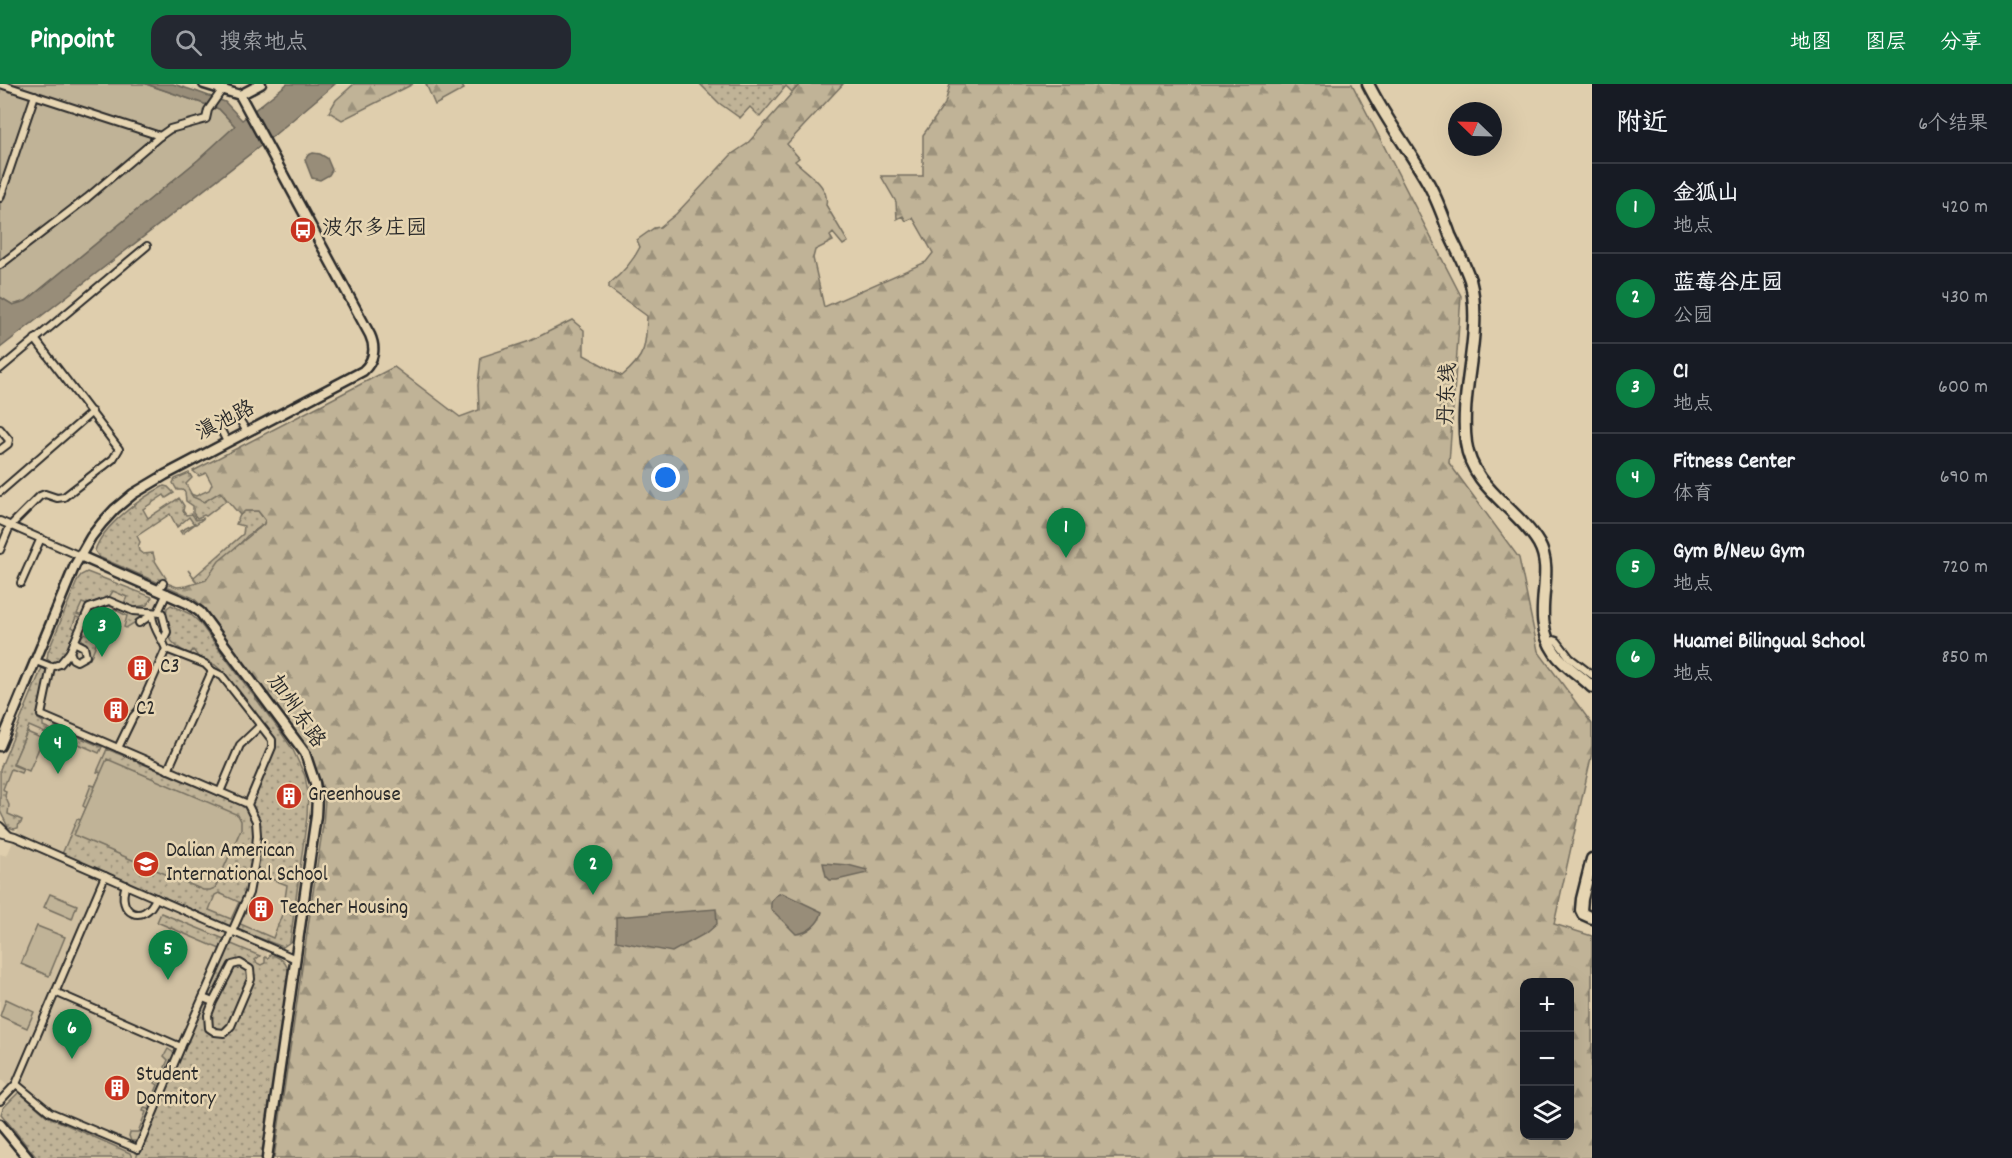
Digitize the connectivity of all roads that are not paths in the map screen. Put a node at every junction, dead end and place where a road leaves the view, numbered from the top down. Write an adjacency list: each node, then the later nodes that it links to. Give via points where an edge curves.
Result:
1 (0, 84): 7 (street)
2 (204, 84): 5 (street)
3 (261, 84): 6 (street)
4 (1368, 84): 33 (highway, 丹东线, via 1428,181 1469,278 1474,306 1465,414 1468,452 1480,479 1527,528 1542,551 1543,620)
5 (222, 90): 6 (street); 8 (street, via 206,119 170,129)
6 (240, 94): 18 (street, 滇池路, via 370,335 374,350 363,371)
7 (35, 95): 8 (street); 9 (street)
8 (160, 136): 11 (street)
9 (0, 198)
10 (147, 246): 12 (street)
11 (0, 265)
12 (35, 339): 13 (street); 14 (street)
13 (0, 369)
14 (92, 412): 21 (street); 23 (street, via 117,444 117,455 64,497 40,496)
15 (241, 422): 18 (street)
16 (0, 429): 20 (street, via 9,440)
17 (222, 432): 19 (street)
18 (247, 432): 19 (street, 滇池路)
19 (228, 442): 26 (street, 滇池路, via 133,494 102,523)
20 (0, 450)
21 (0, 492)
22 (0, 521): 23 (street)
23 (10, 526): 24 (street); 25 (street)
24 (41, 538): 26 (street); 27 (street)
25 (0, 550)
26 (80, 556): 28 (street, 加州东路); 36 (street, 滇池路)
27 (21, 583)
28 (162, 589): 29 (street); 56 (street, 加州东路, via 200,612 300,745 313,773 316,816)
29 (155, 612): 30 (street); 31 (street, via 156,633); 31 (street, via 164,617 167,632); 32 (street, via 133,611 108,601 89,608)
30 (139, 623)
31 (163, 640): 34 (street)
32 (74, 642): 35 (street); 35 (street, via 84,647 86,656 77,661)
33 (1549, 643): 39 (street, via 1557,641 1570,658); 40 (highway, 丹东线, via 1561,661)
34 (166, 649): 38 (street, via 206,664); 43 (street)
35 (70, 652): 37 (street, via 60,664)
36 (36, 661): 37 (street); 42 (street, 滇池路)
37 (51, 667): 43 (street, via 41,715)
38 (212, 671): 41 (street, via 222,676); 44 (street)
39 (1592, 675)
40 (1592, 687)
41 (260, 726): 45 (street, via 240,745); 46 (street, via 272,747)
42 (0, 746)
43 (118, 748): 44 (street)
44 (168, 770): 45 (street)
45 (220, 792): 46 (street)
46 (248, 804): 55 (street, via 256,821 255,861 249,893)
47 (0, 826): 49 (street)
48 (0, 833): 49 (street)
49 (8, 834): 51 (street)
50 (1592, 859): 54 (highway, via 1581,904 1583,914)
51 (105, 876): 52 (street); 57 (street)
52 (126, 885): 53 (street); 53 (street, via 124,906 133,913 148,911)
53 (156, 898): 55 (street)
54 (1592, 918)
55 (232, 931): 56 (street); 58 (street)
56 (296, 958): 65 (street, 加州东路)
57 (56, 992): 60 (street, via 164,1043); 61 (street)
58 (203, 998): 59 (street); 60 (street)
59 (213, 1002): 59 (street, via 207,1025 212,1031 224,1033 233,1023 251,979 250,969 240,963 232,965)
60 (182, 1047): 61 (street, via 138,1149 50,1112)
61 (16, 1084): 62 (street)
62 (0, 1101)
63 (0, 1124): 64 (street)
64 (28, 1158)
65 (267, 1158)

